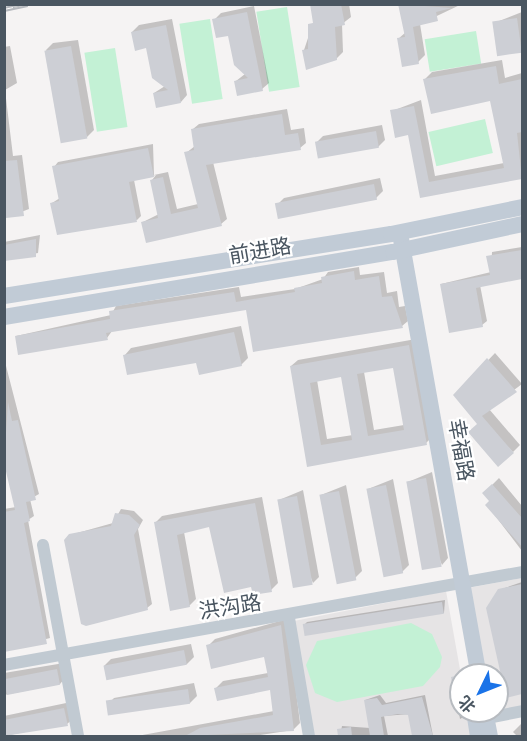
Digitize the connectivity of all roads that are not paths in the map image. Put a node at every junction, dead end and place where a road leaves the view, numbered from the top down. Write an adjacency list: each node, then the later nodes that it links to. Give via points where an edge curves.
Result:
1 (522, 207): 3 (main road, 前进路)
2 (522, 224): 3 (main road, 前进路)
3 (397, 242): 4 (main road, 前进路); 5 (main road, 前进路); 8 (main road, 幸福路)
4 (4, 296)
5 (4, 317)
6 (43, 545): 10 (street)
7 (522, 572): 8 (street, 洪沟路)
8 (456, 585): 9 (street, 洪沟路); 11 (main road, 幸福路); 12 (main road, 幸福路)
9 (288, 618): 10 (street, 洪沟路); 15 (street)
10 (63, 654): 13 (street, 洪沟路); 14 (street)
11 (466, 663)
12 (475, 663)
13 (4, 665)
14 (78, 736)
15 (309, 736)

